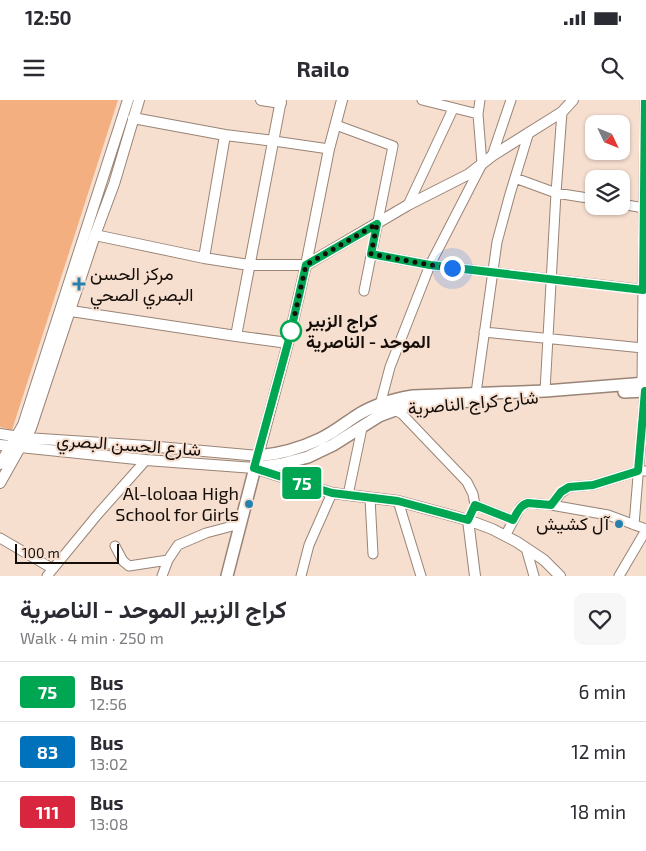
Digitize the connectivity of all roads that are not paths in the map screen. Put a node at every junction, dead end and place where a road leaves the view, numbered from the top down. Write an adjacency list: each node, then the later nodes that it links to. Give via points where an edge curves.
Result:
1 (128, 100): 23 (street)
2 (139, 100): 14 (street)
3 (261, 100): 9 (street)
4 (342, 100): 15 (street)
5 (422, 100): 11 (street)
6 (480, 100): 13 (street)
7 (511, 100): 20 (street)
8 (573, 100): 12 (street)
9 (281, 102): 18 (street)
10 (646, 104): 29 (street)
11 (453, 109): 13 (street); 27 (street)
12 (562, 112): 16 (street); 25 (street)
13 (478, 114): 21 (street)
14 (133, 118): 17 (street); 24 (street)
15 (336, 125): 19 (street); 30 (street, via 393,146)
16 (529, 132): 20 (street); 22 (street)
17 (225, 135): 18 (street); 34 (street)
18 (274, 140): 19 (street); 35 (street)
19 (329, 149): 36 (street)
20 (492, 156): 21 (street)
21 (482, 164): 27 (street); 37 (street)
22 (515, 178): 25 (street); 38 (street, via 497,242)
23 (102, 181): 24 (street); 55 (street)
24 (114, 184): 32 (street)
25 (556, 192): 26 (street); 39 (street)
26 (585, 197)
27 (408, 205): 30 (street)
28 (630, 206): 29 (street)
29 (644, 208): 31 (street)
30 (377, 224): 33 (street); 36 (street)
31 (645, 226): 40 (street)
32 (95, 235): 34 (street); 42 (street)
33 (371, 254): 37 (street); 41 (street)
34 (204, 258): 35 (street)
35 (250, 265): 36 (street); 44 (street)
36 (306, 265): 46 (street)
37 (430, 265): 38 (street); 51 (street, via 390,367)
38 (494, 273): 39 (street); 43 (street)
39 (552, 279): 40 (street); 45 (street)
40 (645, 290): 47 (street)
41 (364, 291)
42 (71, 311): 44 (street); 55 (street, via 31,428)
43 (484, 332): 45 (street); 50 (street)
44 (236, 336): 46 (street)
45 (548, 339): 47 (street); 49 (street)
46 (288, 343): 57 (street)
47 (643, 348): 48 (street)
48 (645, 387): 49 (main road, شارع كراج الناصرية); 52 (main road, شارع كراج الناصرية, via 411,405); 61 (street)
49 (545, 391): 50 (main road, شارع كراج الناصرية)
50 (476, 393): 51 (main road, شارع كراج الناصرية, via 397,398)
51 (380, 405): 57 (main road, شارع كراج الناصرية, via 322,438 284,452)
52 (395, 410): 53 (main road, شارع كراج الناصرية, via 378,416); 67 (street, via 467,482)
53 (362, 428): 60 (main road, شارع كراج الناصرية, via 308,456); 64 (street)
54 (0, 434): 55 (street, شارع الحسن البصري)
55 (19, 442): 56 (street, شارع الحسن البصري); 57 (street, شارع الحسن البصري, via 148,446); 58 (street, شارع الحسن البصري, via 50,449); 59 (street); 62 (street)
56 (0, 445)
57 (258, 456): 60 (main road)
58 (146, 460): 60 (street, شارع الحسن البصري); 80 (street)
59 (0, 464)
60 (254, 468): 63 (street, شارع الحسن البصري); 71 (main road)
61 (642, 471): 68 (street, via 593,485 569,487); 72 (street)
62 (0, 483)
63 (332, 493): 64 (street, شارع الحسن البصري); 83 (street, via 309,545)
64 (348, 496): 65 (street, شارع الحسن البصري)
65 (370, 498): 66 (street, شارع الحسن البصري); 78 (street)
66 (398, 501): 69 (street, شارع الحسن البصري); 84 (street)
67 (475, 505): 69 (street); 70 (street)
68 (551, 505): 70 (street, via 524,504); 72 (street, via 608,515)
69 (468, 520): 74 (street, شارع الحسن البصري); 85 (street)
70 (513, 520): 74 (street)
71 (240, 524): 79 (street, via 178,545); 82 (main road)
72 (634, 525): 73 (street)
73 (646, 529): 88 (street)
74 (505, 536): 77 (street, شارع الحسن البصري)
75 (0, 538): 80 (street)
76 (114, 546): 79 (street, via 129,566)
77 (526, 548): 86 (street); 87 (street, شارع الحسن البصري)
78 (373, 554)
79 (168, 560): 81 (street)
80 (50, 572)
81 (162, 576)
82 (227, 576)
83 (301, 576)
84 (421, 576)
85 (475, 576)
86 (534, 576)
87 (560, 576)
88 (619, 576)

